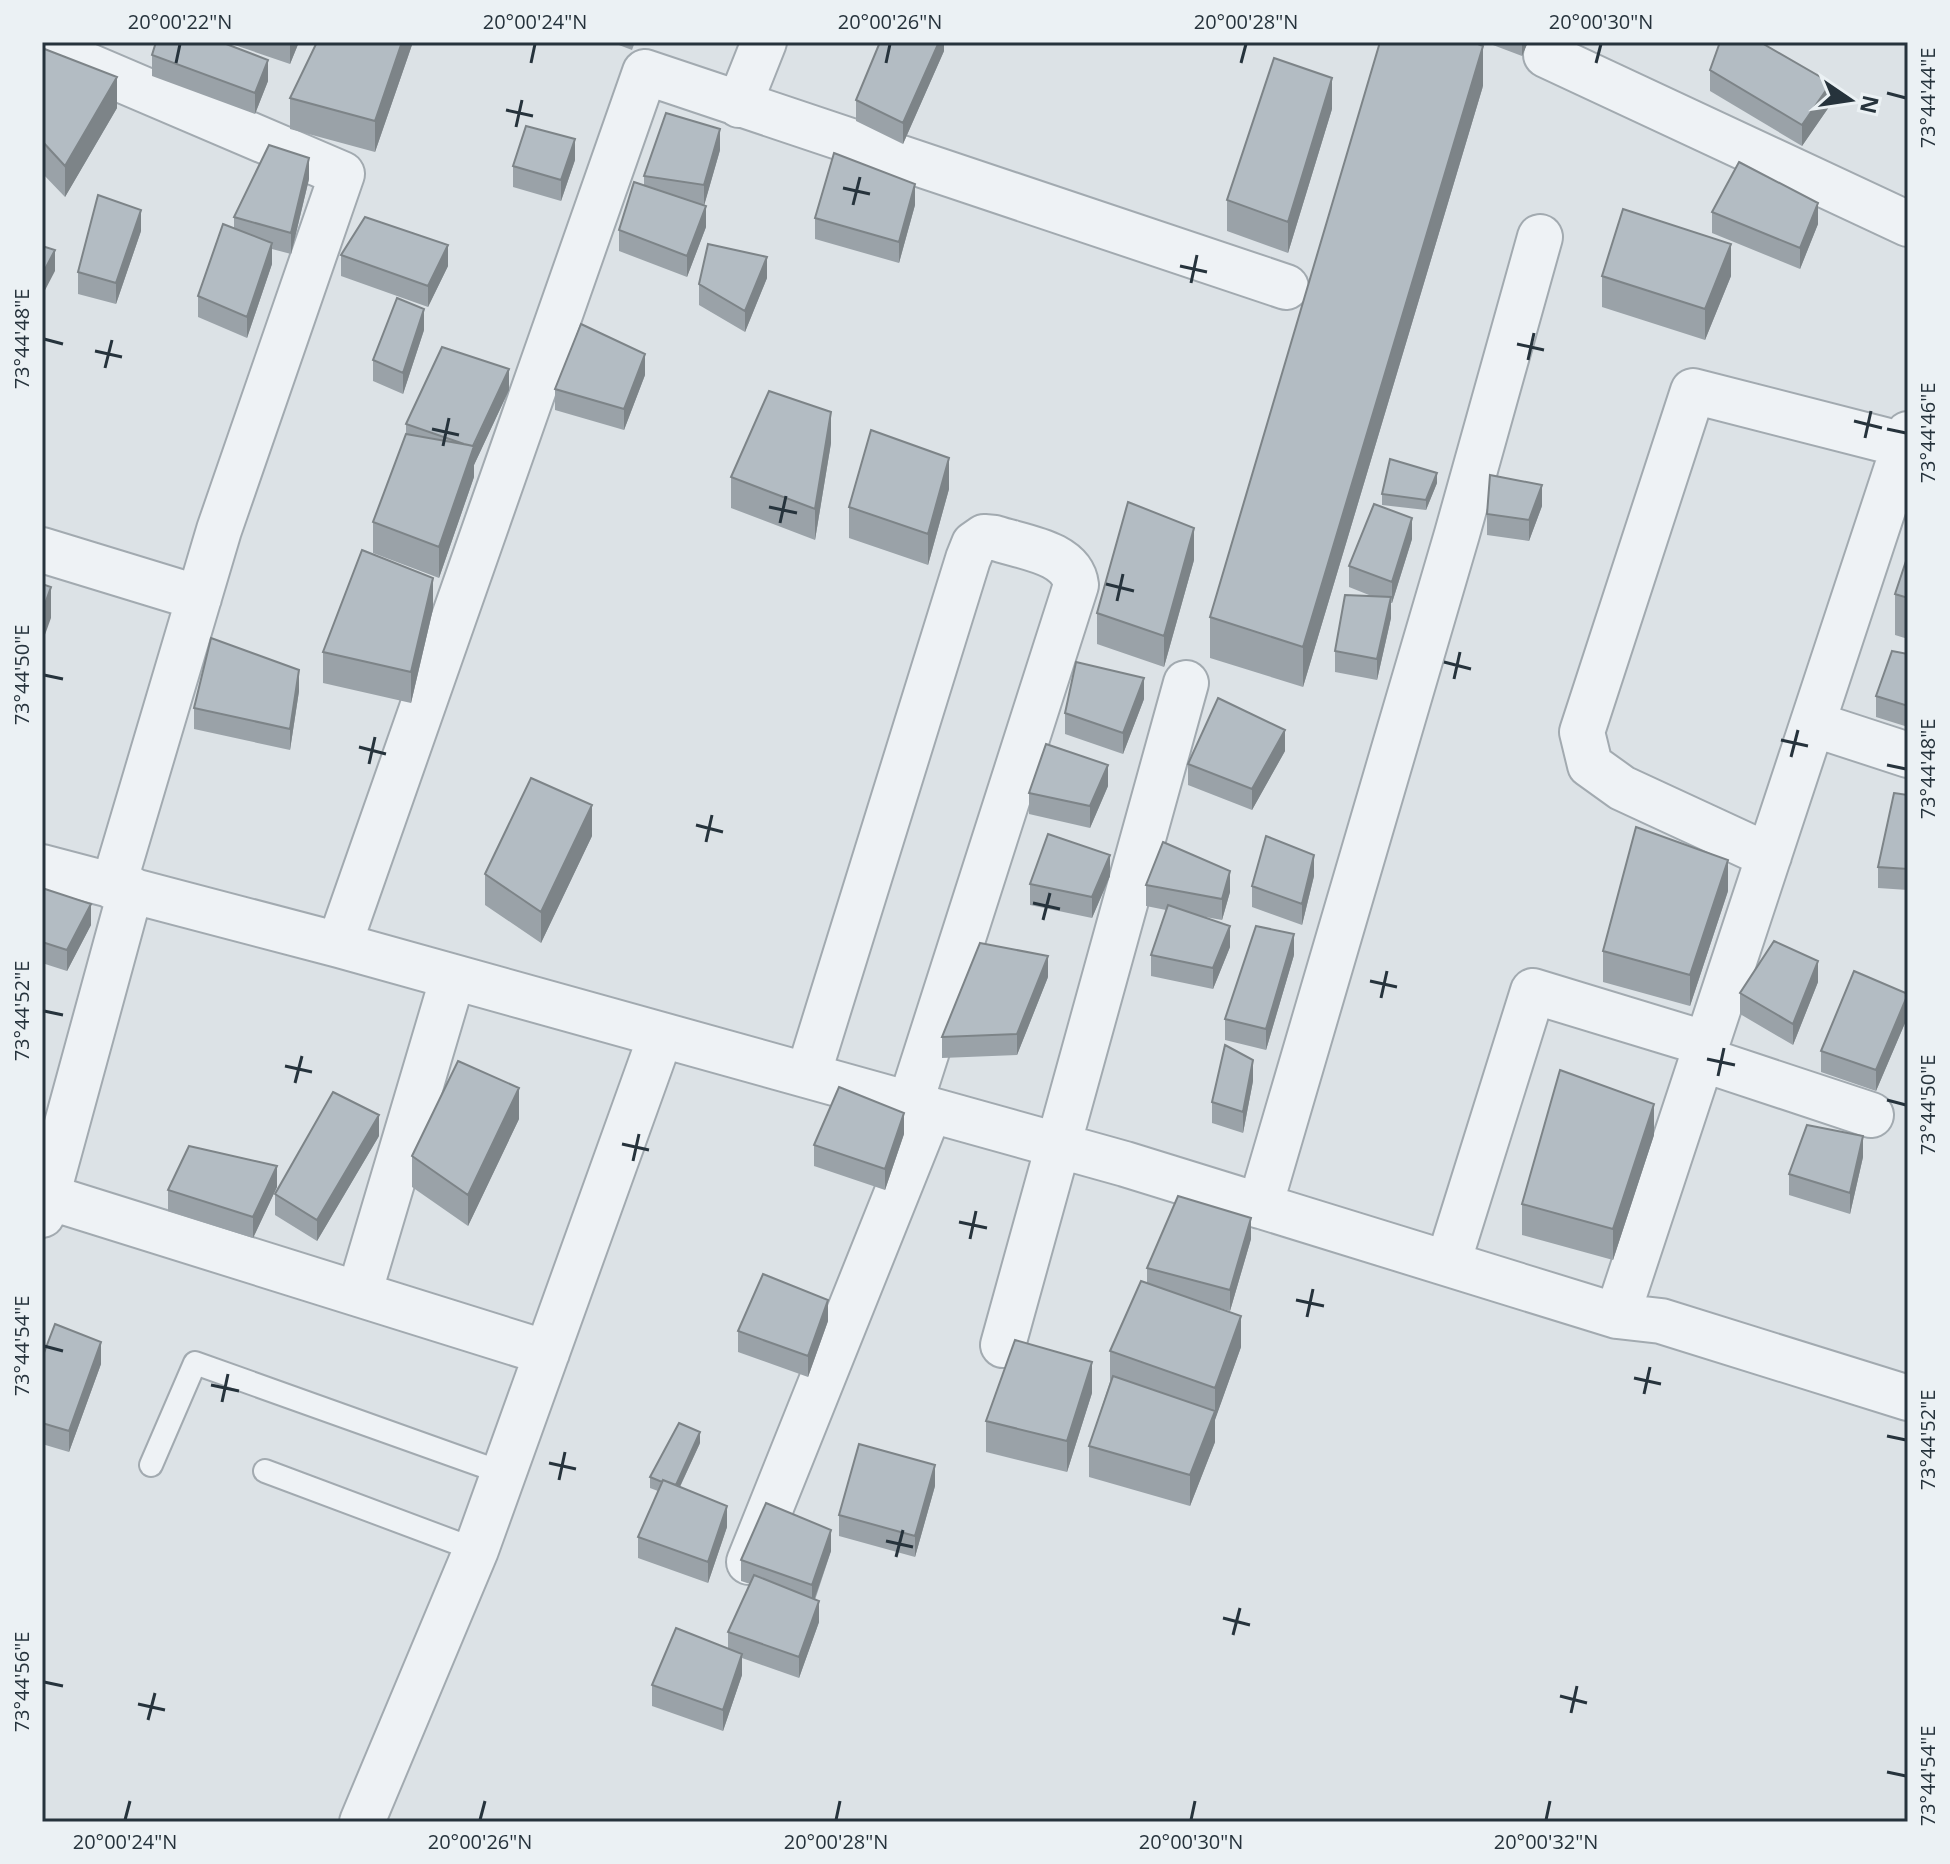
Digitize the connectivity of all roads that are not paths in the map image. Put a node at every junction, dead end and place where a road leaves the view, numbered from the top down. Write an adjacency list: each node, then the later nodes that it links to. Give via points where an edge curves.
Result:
1 (764, 42): 4 (street)
2 (1552, 42): 5 (street, via 1546,55)
3 (42, 46): 10 (street, via 342,174)
4 (739, 105): 7 (street); 17 (street, via 645,72)
5 (1908, 224)
6 (1540, 237): 26 (street)
7 (1286, 287)
8 (1906, 439): 12 (street); 14 (street, via 1693,391 1582,732 1590,765 1622,788)
9 (42, 550): 10 (street)
10 (199, 598): 16 (street)
11 (1186, 683): 24 (street)
12 (1813, 724): 13 (street); 14 (street)
13 (1908, 755)
14 (1769, 856): 20 (street)
15 (42, 867): 16 (street)
16 (122, 888): 17 (street); 25 (street)
17 (339, 945): 18 (street)
18 (453, 977): 19 (street); 28 (street)
19 (661, 1035): 21 (street); 31 (street)
20 (1704, 1052): 23 (street); 27 (street, via 1533,991); 29 (street)
21 (808, 1075): 22 (street); 22 (street, via 968,559 974,544 995,538 1065,562 1076,585)
22 (920, 1107): 24 (street); 37 (street)
23 (1871, 1115)
24 (1060, 1146): 26 (street); 30 (street)
25 (44, 1202): 28 (street)
26 (1260, 1206): 27 (street)
27 (1448, 1263): 29 (street)
28 (359, 1294): 31 (street)
29 (1617, 1316): 32 (street, via 1661,1321)
30 (1003, 1345)
31 (547, 1353): 35 (street)
32 (1908, 1398)
33 (151, 1465): 35 (lane, via 195,1363)
34 (265, 1471): 36 (lane)
35 (503, 1473): 36 (street)
36 (476, 1550): 38 (street)
37 (748, 1565)
38 (362, 1822)

